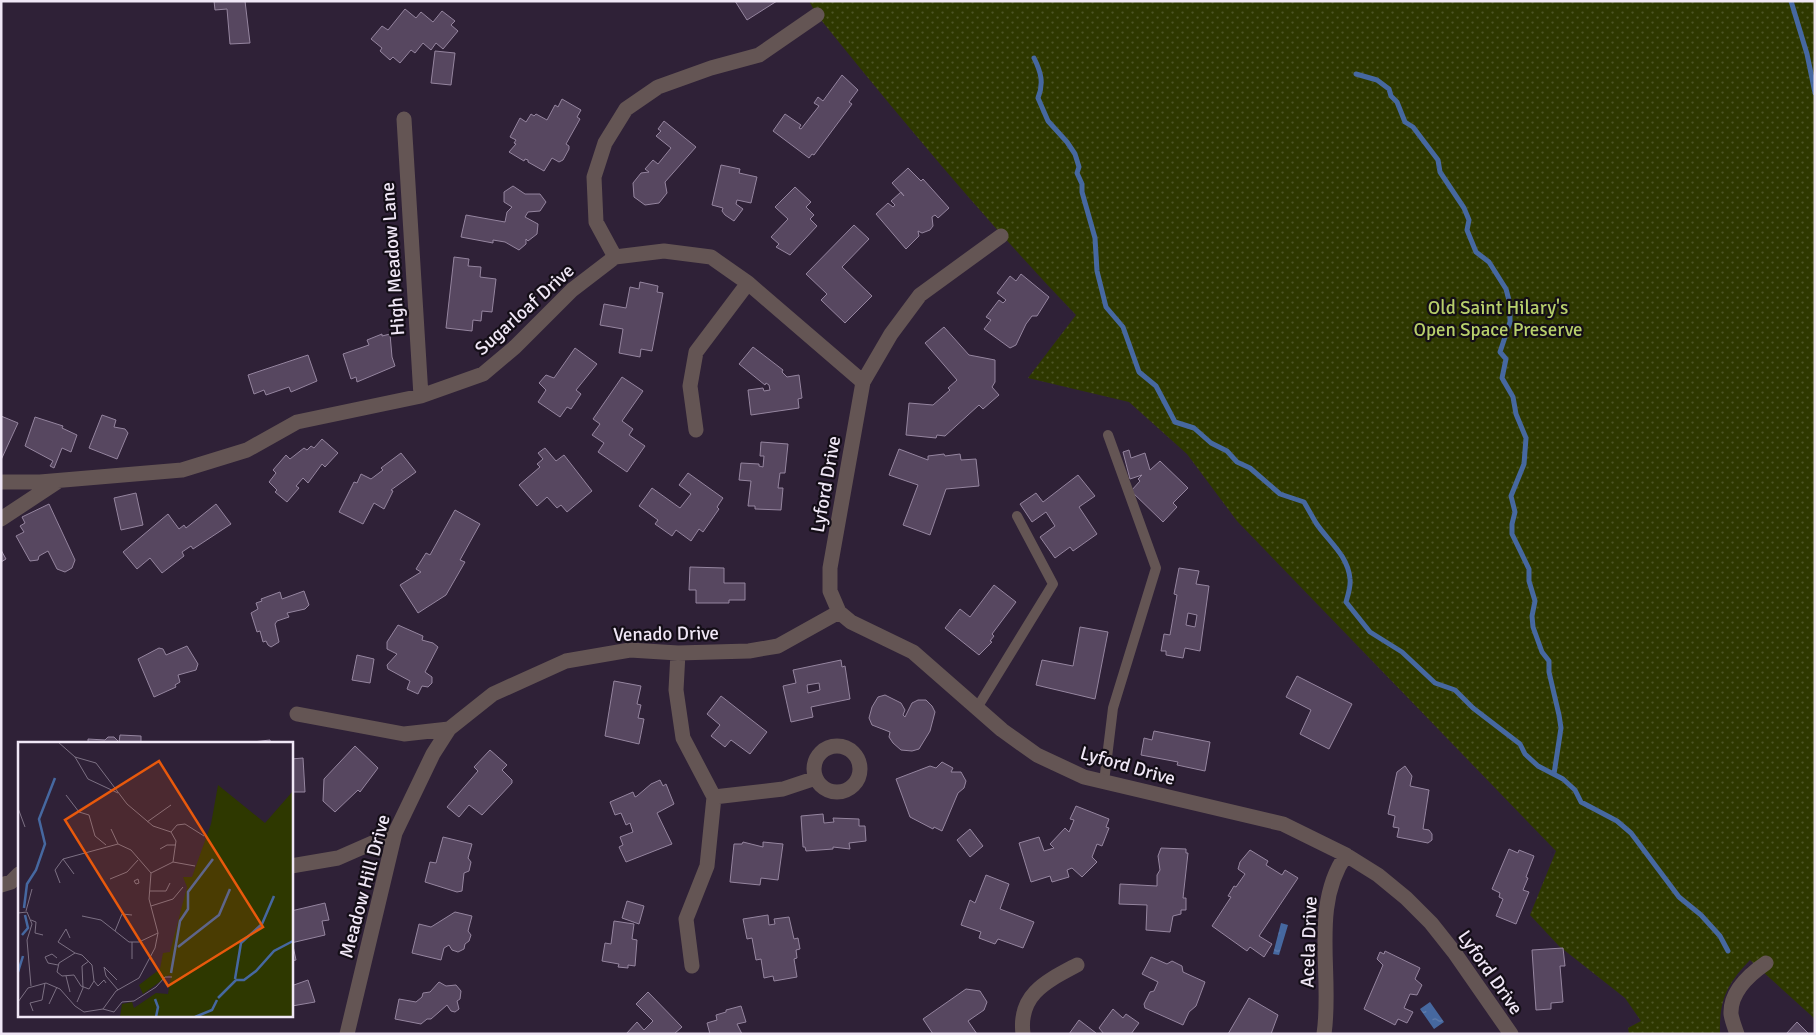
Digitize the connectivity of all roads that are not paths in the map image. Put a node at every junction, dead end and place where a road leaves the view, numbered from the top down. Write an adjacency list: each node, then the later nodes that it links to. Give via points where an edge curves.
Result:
1 (817, 15): 4 (street, via 760,55 658,87 626,109 604,143 594,178 596,222)
2 (404, 119): 7 (street, High Meadow Lane)
3 (1001, 236): 6 (street, via 920,295 891,334)
4 (615, 257): 5 (street, via 664,251 712,256); 7 (street, Sugarloaf Drive, via 572,290 483,374)
5 (748, 283): 6 (street); 8 (street, via 696,352 690,386)
6 (863, 382): 14 (street, Lyford Drive, via 830,568 830,591)
7 (421, 396): 10 (street, Sugarloaf Drive, via 297,422 247,450 182,470)
8 (696, 430)
9 (1108, 435): 20 (lane, via 1156,568 1113,708)
10 (58, 481): 11 (street, Sugarloaf Drive); 13 (street, Sugarloaf Drive)
11 (1, 482)
12 (1017, 516): 16 (lane, via 1053,584)
13 (1, 519)
14 (838, 612): 15 (street, Venado Drive, via 778,646 749,651); 16 (street, Lyford Drive, via 850,622 913,652)
15 (678, 654): 18 (street, Venado Drive, via 630,650 566,661 493,694); 21 (street, via 676,690 683,738)
16 (977, 708): 20 (street, Lyford Drive, via 1037,754 1084,777)
17 (297, 714): 18 (street, via 404,734)
18 (449, 729): 22 (street, Meadow Hill Drive, via 433,754)
19 (816, 778): 21 (street, via 783,789)
20 (1104, 782): 23 (street, Lyford Drive, via 1283,824)
21 (714, 797): 28 (street, via 707,866 686,919)
22 (395, 833): 24 (street, via 338,858); 30 (street, Meadow Hill Drive)
23 (1346, 855): 32 (street, Acela Drive, via 1334,874 1327,898 1327,1013); 33 (street, Lyford Drive, via 1393,887 1431,923)
24 (292, 866)
25 (18, 875): 26 (street)
26 (1, 885)
27 (1766, 963): 34 (street, via 1743,983 1735,998 1731,1013)
28 (692, 966)
29 (1077, 966): 31 (street, via 1044,982 1030,998 1021,1022)
30 (346, 1034)
31 (1023, 1034)
32 (1324, 1034)
33 (1511, 1034)
34 (1737, 1034)

